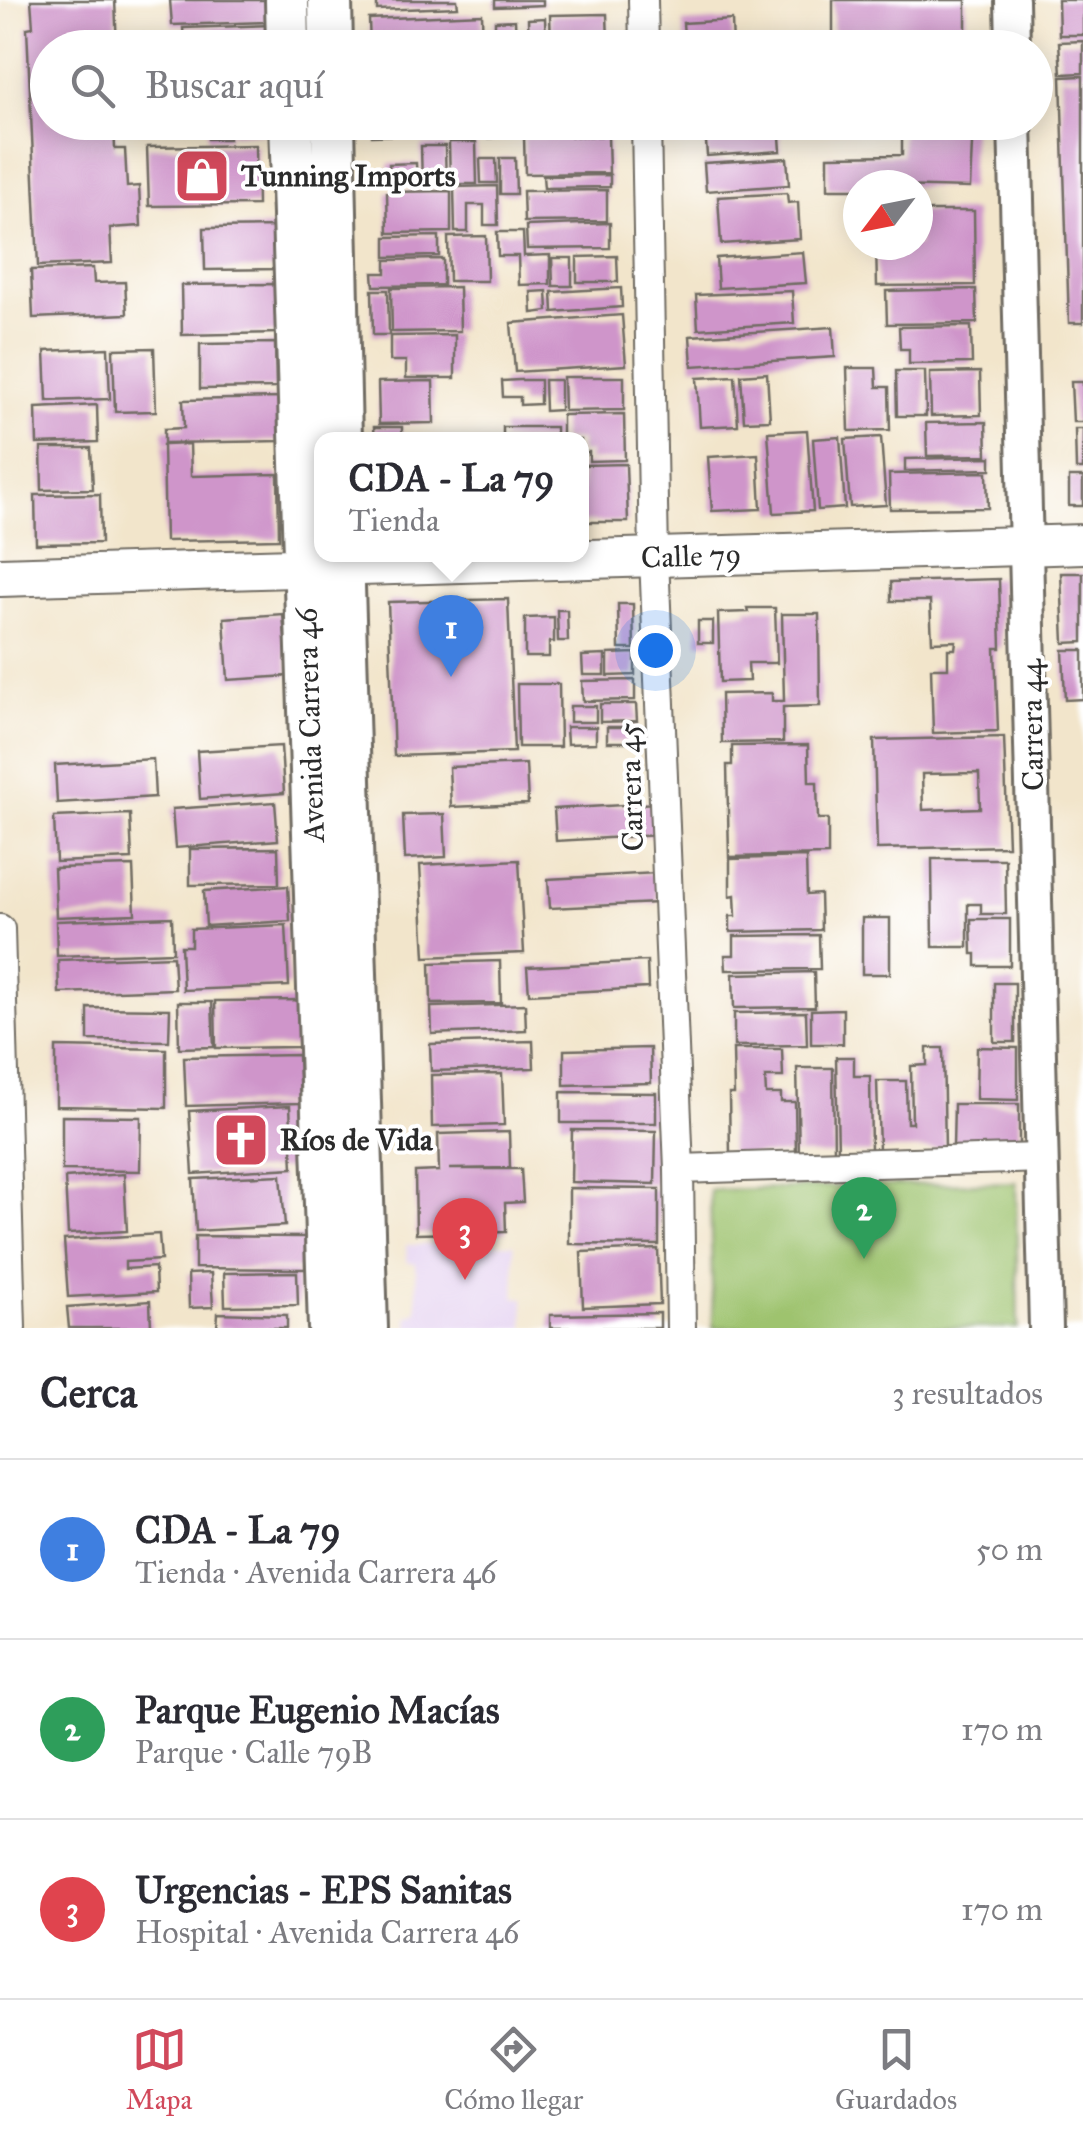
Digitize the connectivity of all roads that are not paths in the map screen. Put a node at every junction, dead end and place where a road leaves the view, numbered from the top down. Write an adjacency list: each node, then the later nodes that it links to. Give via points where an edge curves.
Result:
1 (287, 0): 5 (main road)
2 (330, 0): 6 (main road)
3 (643, 0): 7 (street)
4 (1012, 0): 8 (street)
5 (288, 30)
6 (331, 30)
7 (644, 30)
8 (1013, 30)
9 (293, 140): 13 (main road, Avenida Carrera 46)
10 (334, 140): 14 (main road)
11 (646, 140): 17 (street, Carrera 45)
12 (1016, 140): 16 (street, Carrera 44)
13 (318, 432)
14 (340, 432)
15 (1083, 544): 16 (main road, Calle 79)
16 (1028, 546): 17 (main road, Calle 79); 23 (street, Carrera 44)
17 (654, 557): 18 (main road, Calle 79); 24 (street, Carrera 45)
18 (589, 558)
19 (384, 562): 20 (main road, Calle 79)
20 (330, 563): 21 (main road, Calle 79); 26 (main road, Avenida Carrera 46); 27 (main road, Avenida Carrera 46)
21 (0, 576)
22 (0, 929): 25 (street)
23 (1042, 1158): 24 (street); 29 (street, Carrera 44)
24 (679, 1169): 28 (street, Carrera 45)
25 (11, 1328)
26 (330, 1328)
27 (366, 1328)
28 (681, 1328)
29 (1046, 1328)

